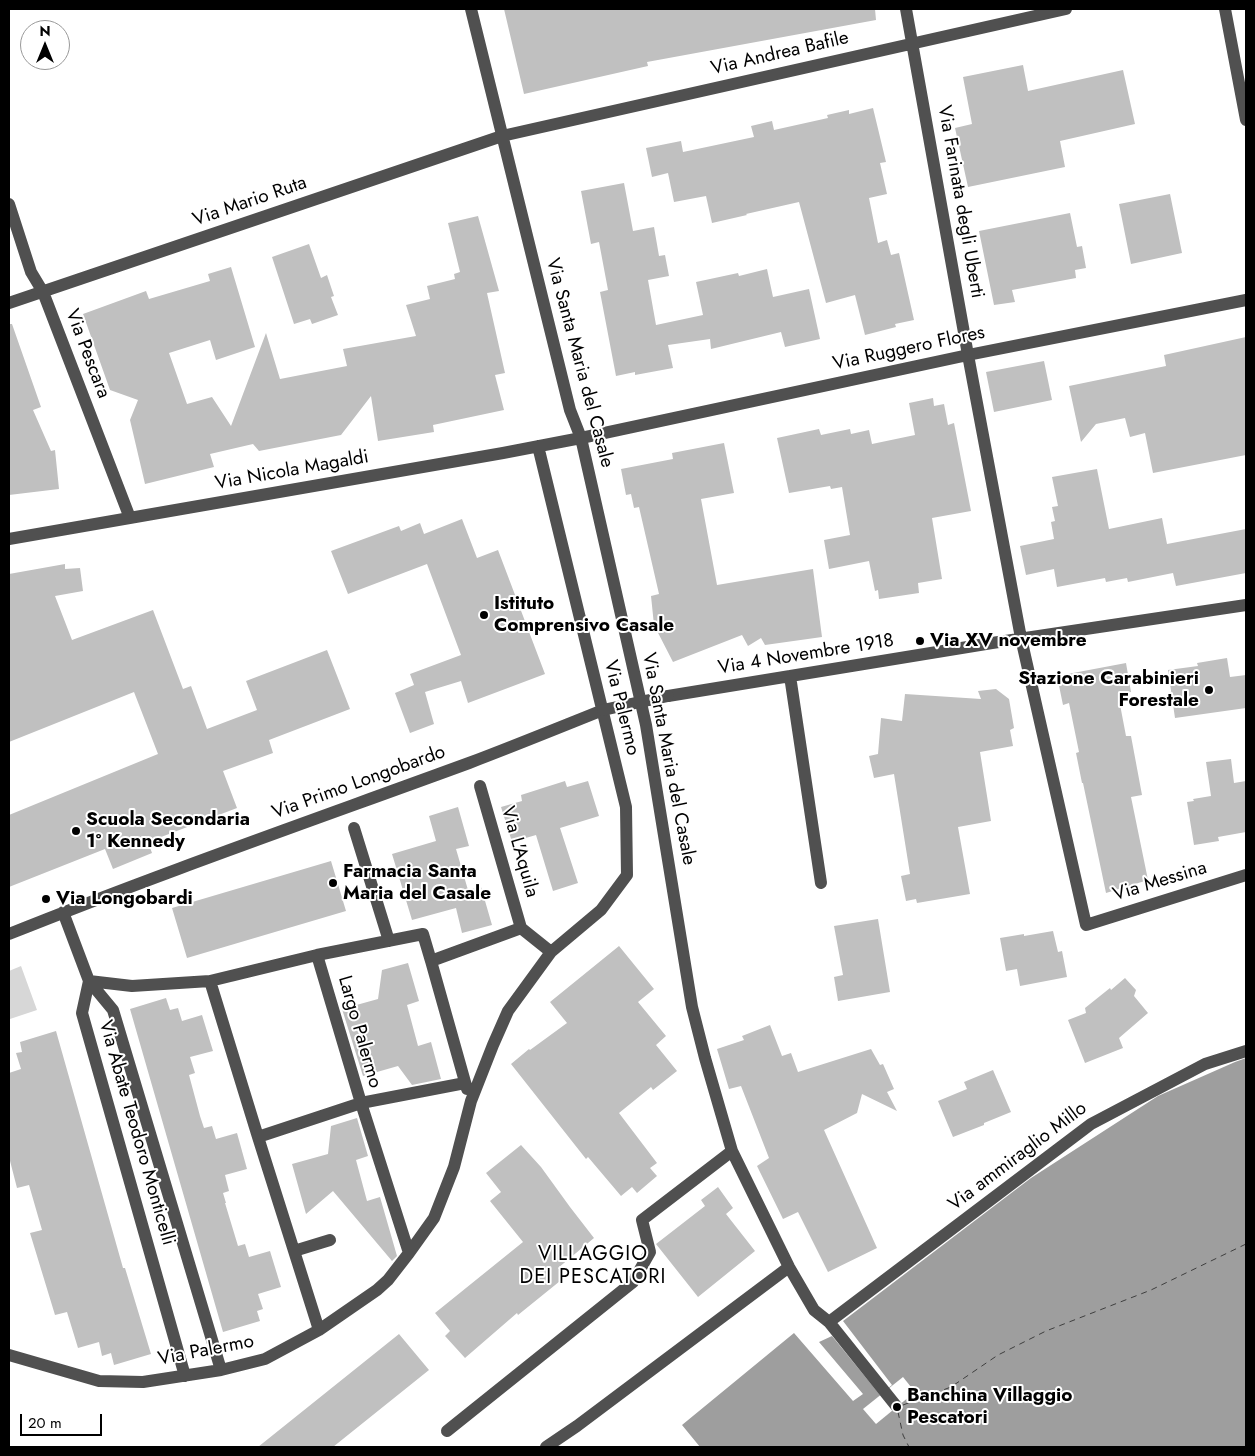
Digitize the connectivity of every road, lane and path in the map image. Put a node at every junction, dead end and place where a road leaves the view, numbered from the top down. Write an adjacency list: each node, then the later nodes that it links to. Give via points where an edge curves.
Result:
1 (471, 9): 7 (street, Via Santa Maria del Casale)
2 (906, 9): 5 (street, Via Farinata degli Uberti)
3 (1066, 9): 5 (street, Via Andrea Bafile)
4 (1225, 9): 6 (street)
5 (912, 43): 7 (street, Via Andrea Bafile); 12 (street, Via Farinata degli Uberti)
6 (1246, 120)
7 (502, 136): 9 (street, Via Mario Ruta); 13 (street, Via Santa Maria del Casale, via 570,410)
8 (9, 204): 9 (street, Via Pescara, via 31,272)
9 (43, 292): 11 (street, Via Mario Ruta); 15 (street, Via Pescara)
10 (1246, 300): 12 (street, Via Ruggero Flores)
11 (9, 303)
12 (968, 355): 13 (street, Via Ruggero Flores); 18 (street, Via Farinata degli Uberti)
13 (581, 438): 14 (street, Via Nicola Magaldi); 40 (street, Via Santa Maria del Casale, via 646,725 692,1007)
14 (538, 446): 15 (street, Via Nicola Magaldi); 21 (street, Via Palermo)
15 (130, 518): 16 (street, Via Nicola Magaldi)
16 (9, 539)
17 (1246, 605): 18 (street, Via 4 Novembre 1918)
18 (1021, 638): 19 (street, Via 4 Novembre 1918); 24 (street, Via Messina, via 1086,925)
19 (790, 676): 20 (street, Via 4 Novembre 1918); 25 (street)
20 (668, 696): 21 (street, Via Primo Longobardo, bridge)
21 (603, 710): 26 (street, Via Primo Longobardo, via 472,762); 30 (street, Via Palermo, via 626,807 628,875 601,910)
22 (480, 786): 27 (street, Via L'Aquila)
23 (354, 828): 29 (street)
24 (1246, 875)
25 (821, 882)
26 (63, 912): 28 (street, Via Primo Longobardo); 33 (street)
27 (521, 928): 30 (street); 32 (street)
28 (9, 934)
29 (389, 941): 31 (street, Largo Palermo); 32 (street, Largo Palermo, via 423,934)
30 (551, 952): 37 (street, Via Palermo, via 508,1011)
31 (317, 955): 34 (street, Largo Palermo); 38 (street, Largo Palermo)
32 (431, 961): 36 (street)
33 (89, 981): 34 (street, Largo Palermo, via 132,986); 48 (street, Via Abate Teodoro Monticelli, via 113,1010); 49 (street, Via Abate Teodoro Monticelli, via 82,1014)
34 (210, 981): 39 (street)
35 (1246, 1052): 45 (street, Via ammiraglio Millo, via 1205,1064 1091,1124)
36 (464, 1083): 37 (street); 38 (street)
37 (471, 1101): 43 (street, Via Palermo, via 454,1168 434,1218)
38 (361, 1103): 39 (street, Largo Palermo); 43 (street)
39 (258, 1137): 42 (street)
40 (732, 1151): 44 (street, Via Santa Maria del Casale); 51 (street, via 642,1220 650,1252 634,1282)
41 (330, 1240): 42 (street)
42 (294, 1251): 46 (street)
43 (409, 1253): 46 (street, Via Palermo, via 378,1290)
44 (789, 1267): 45 (street, Via Santa Maria del Casale, via 814,1310); 52 (street)
45 (829, 1322): 50 (street, Via Santa Maria del Casale)
46 (319, 1330): 48 (street, Via Palermo, via 265,1359)
47 (9, 1355): 49 (street, Via Palermo, via 99,1381 143,1382)
48 (221, 1370): 49 (street, Via Palermo)
49 (185, 1376)
50 (897, 1407)
51 (447, 1431)
52 (546, 1447)

